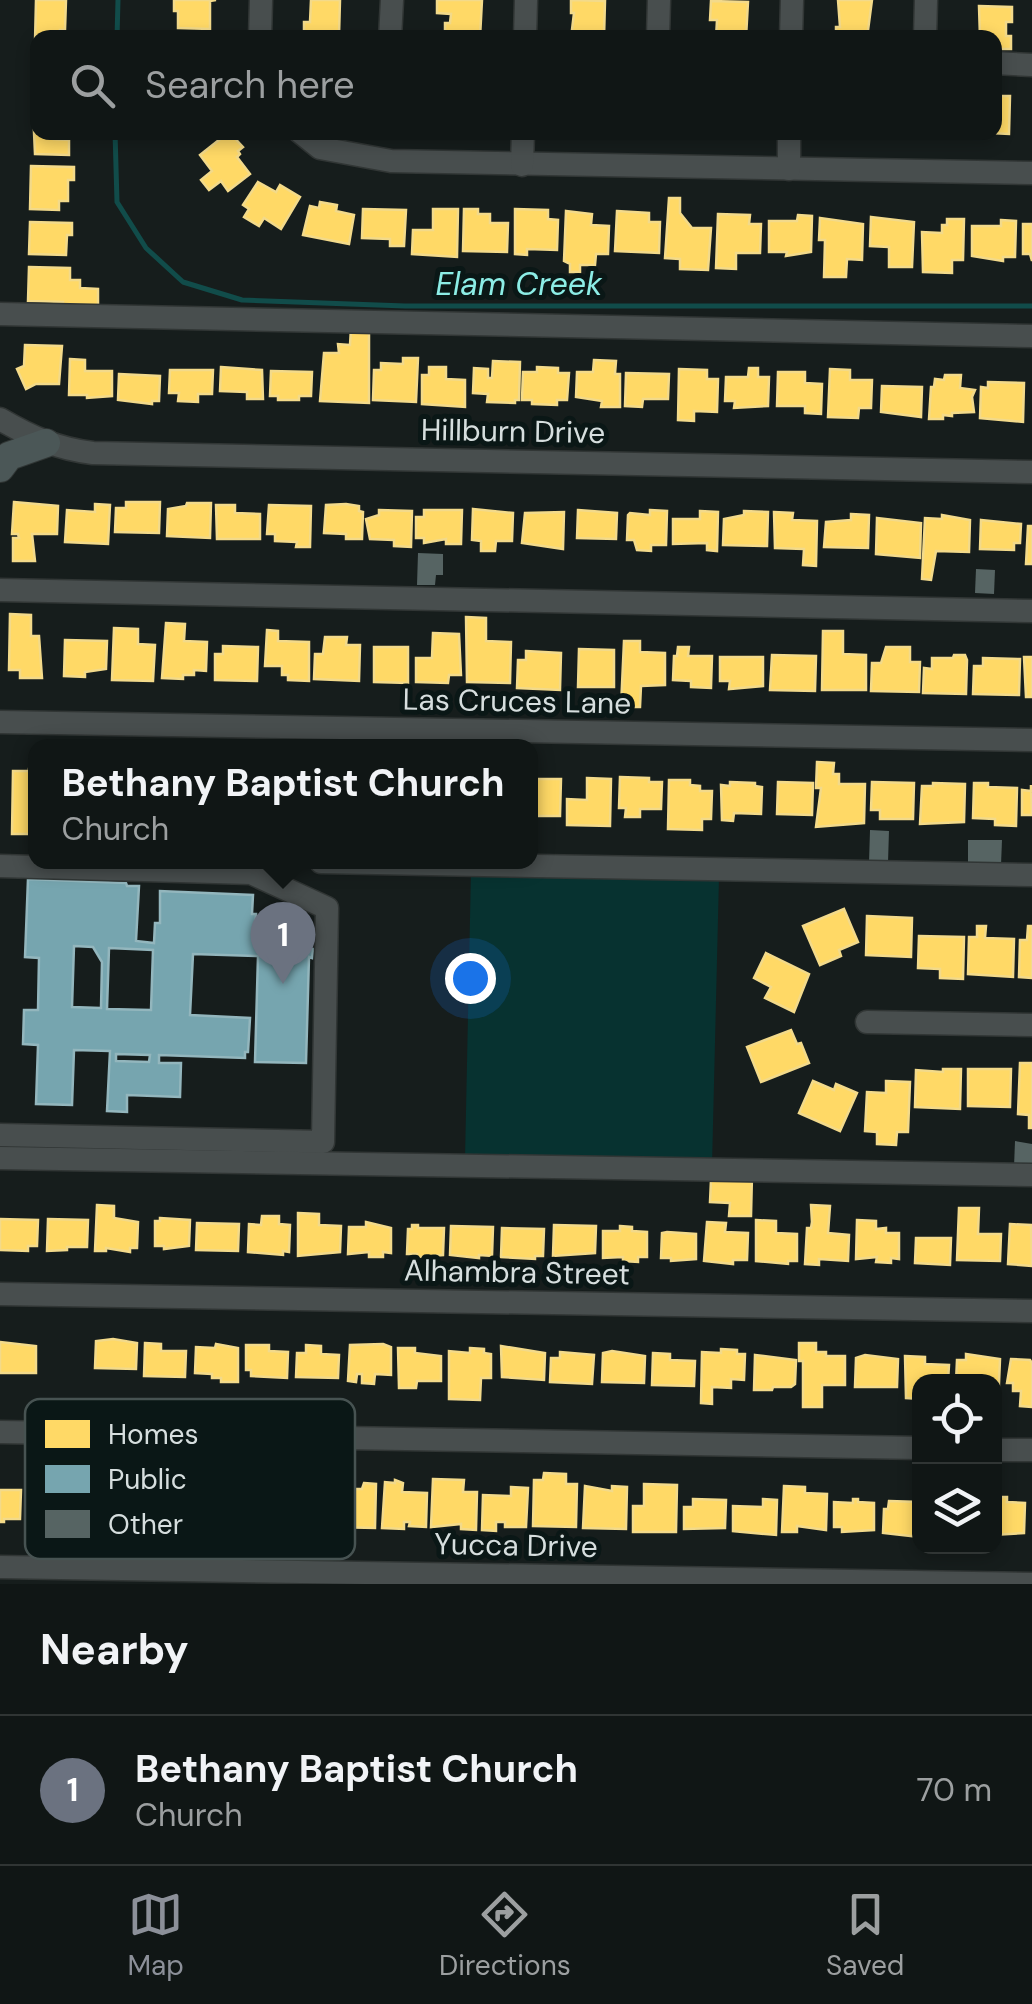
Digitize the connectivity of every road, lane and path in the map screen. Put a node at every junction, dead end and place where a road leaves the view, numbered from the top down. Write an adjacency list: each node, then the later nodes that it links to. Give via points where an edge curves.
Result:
1 (261, 0): 7 (street)
2 (392, 0): 8 (street)
3 (526, 0): 9 (street)
4 (659, 0): 10 (street)
5 (792, 0): 11 (street)
6 (926, 0): 12 (street)
7 (260, 30)
8 (390, 30)
9 (525, 30)
10 (658, 30)
11 (792, 30)
12 (925, 30)
13 (1002, 64): 14 (street)
14 (1032, 65)
15 (310, 140): 18 (street, via 320,148 390,161)
16 (523, 140): 18 (street)
17 (789, 140): 19 (street)
18 (522, 165): 19 (street)
19 (788, 169): 20 (street)
20 (1032, 173)
21 (0, 314): 22 (street)
22 (1032, 336)
23 (0, 419): 24 (street, Hillburn Drive)
24 (46, 443): 25 (main road, via 9,456); 26 (street, Hillburn Drive, via 93,453)
25 (0, 468)
26 (1032, 472)
27 (0, 590): 28 (street)
28 (1032, 611)
29 (0, 722): 30 (street, Las Cruces Lane)
30 (1032, 740)
31 (0, 855): 32 (street)
32 (28, 856)
33 (0, 866): 35 (street)
34 (538, 866): 37 (street)
35 (28, 867)
36 (108, 869): 40 (street, via 251,873 327,908 323,1142)
37 (1032, 876)
38 (868, 1022): 39 (street)
39 (1032, 1025)
40 (0, 1135)
41 (0, 1158): 42 (street)
42 (1032, 1175)
43 (0, 1294): 44 (street, Alhambra Street)
44 (1032, 1311)
45 (0, 1432): 46 (street)
46 (25, 1432)
47 (355, 1438): 48 (street)
48 (912, 1448)
49 (1002, 1450): 50 (street)
50 (1032, 1450)
51 (0, 1567): 52 (street, Yucca Drive)
52 (1032, 1584)

